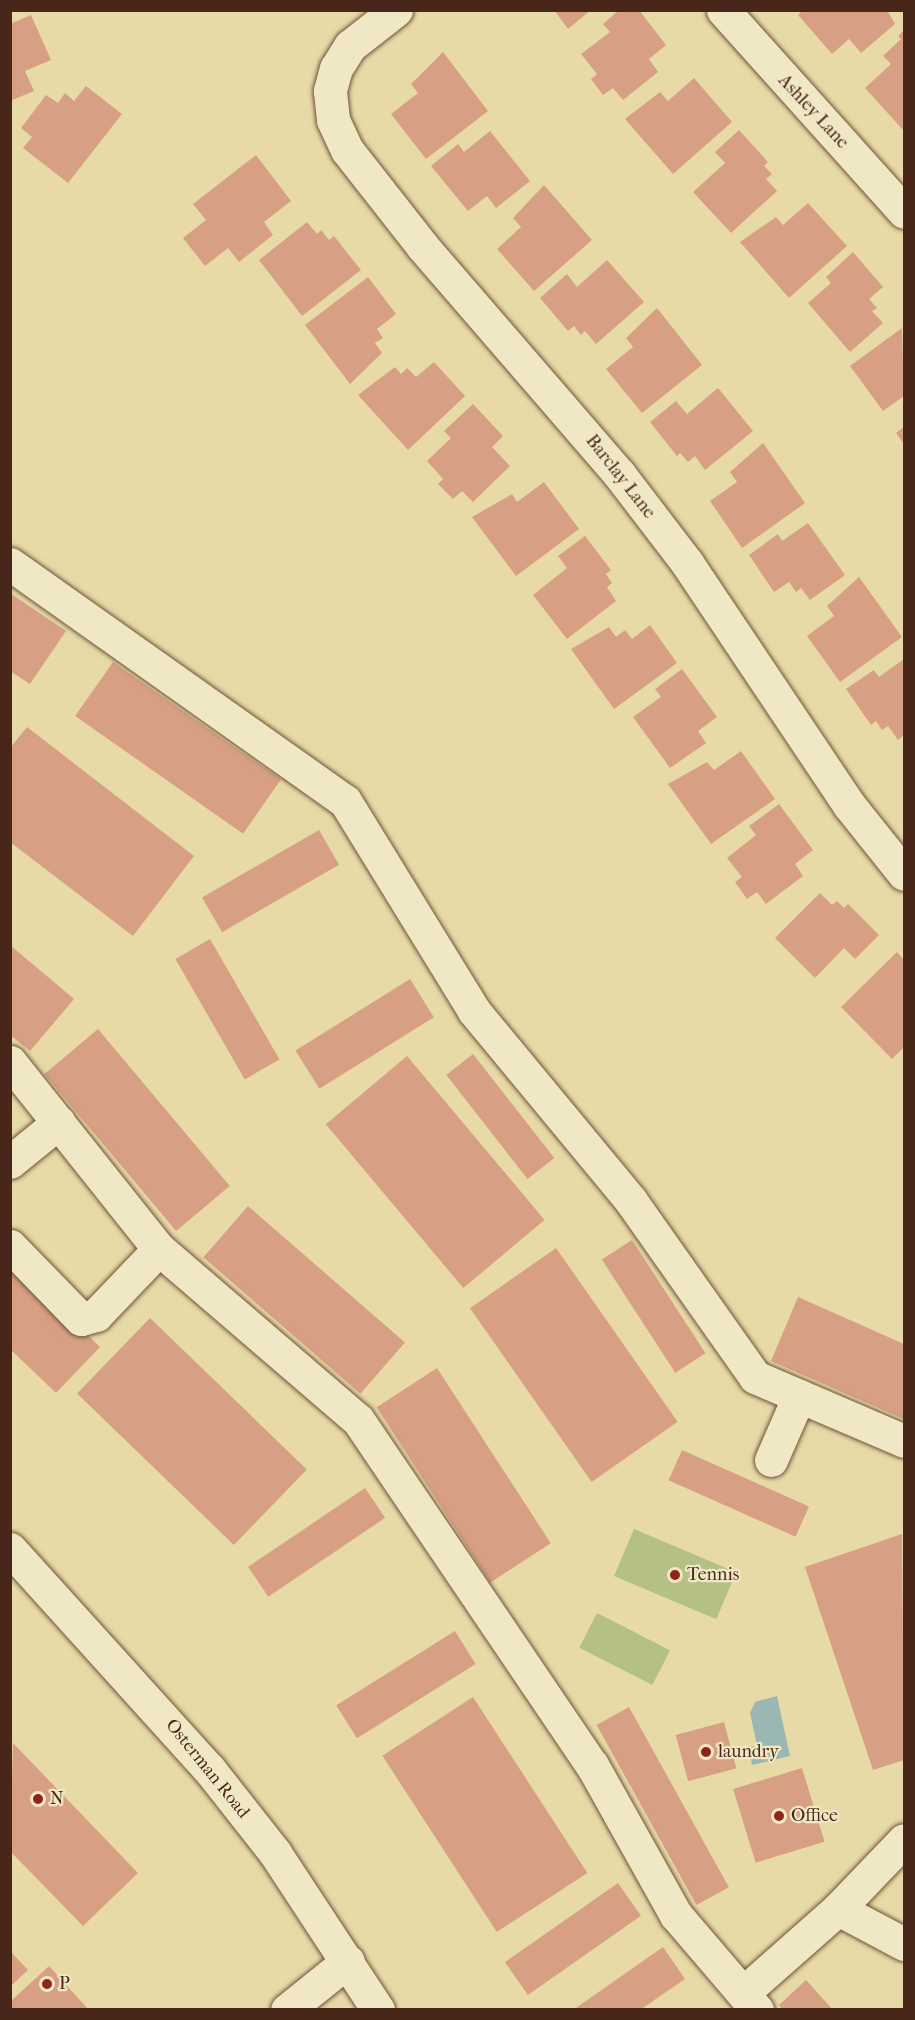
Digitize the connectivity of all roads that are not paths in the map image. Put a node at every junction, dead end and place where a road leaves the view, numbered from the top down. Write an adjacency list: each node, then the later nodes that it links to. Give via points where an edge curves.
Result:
1 (396, 10): 5 (street, Barclay Lane, via 350,46 336,68 330,91 333,120 347,150 423,247 619,474 687,563 849,805)
2 (723, 10): 3 (street, Ashley Lane)
3 (904, 212)
4 (10, 564): 11 (street, via 345,801 474,1011 631,1201 755,1377)
5 (904, 874)
6 (10, 1062): 7 (street)
7 (59, 1122): 8 (street); 10 (street)
8 (10, 1162)
9 (10, 1246): 10 (street, via 81,1319 96,1316)
10 (159, 1249): 19 (street, via 358,1420 592,1765 676,1915)
11 (799, 1396): 12 (street); 13 (street)
12 (904, 1441)
13 (771, 1461)
14 (10, 1549): 18 (street, Osterman Road, via 209,1768 275,1853)
15 (904, 1840): 16 (street)
16 (838, 1908): 17 (street); 19 (street)
17 (904, 1944)
18 (348, 1961): 20 (street); 21 (street, Osterman Road)
19 (750, 2001)
20 (287, 2010)
21 (378, 2010)

